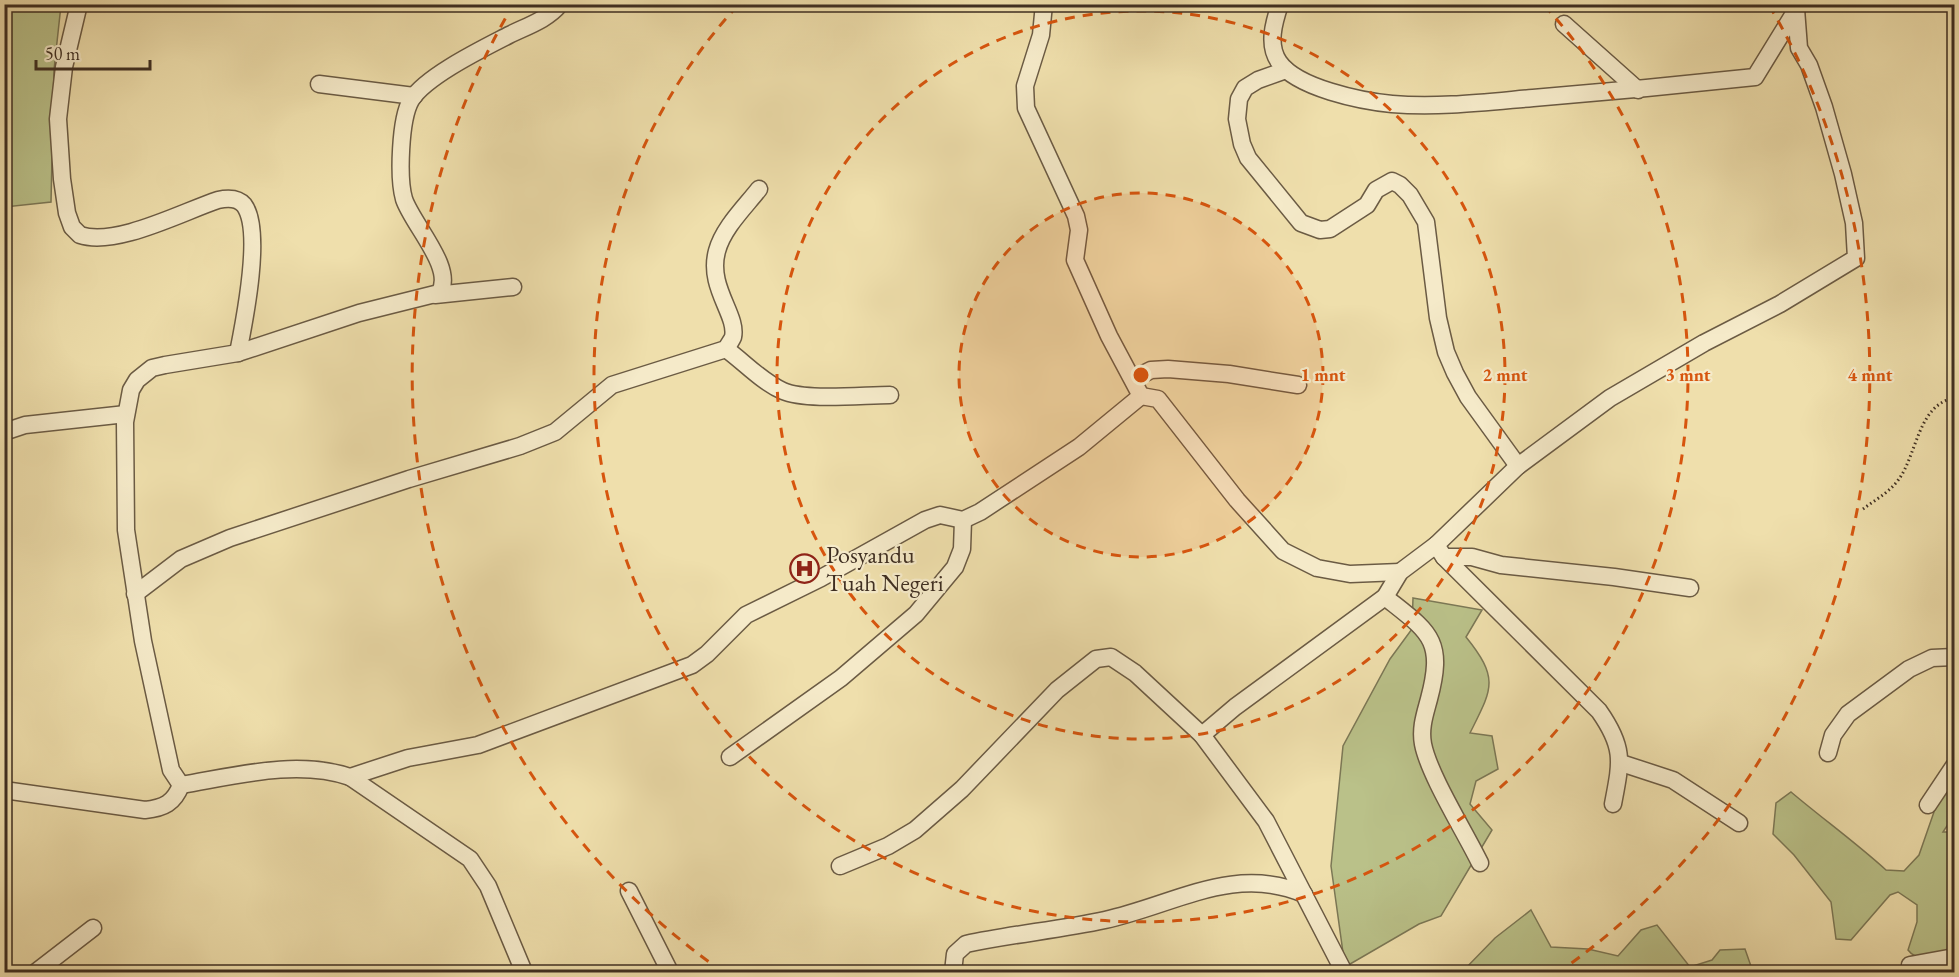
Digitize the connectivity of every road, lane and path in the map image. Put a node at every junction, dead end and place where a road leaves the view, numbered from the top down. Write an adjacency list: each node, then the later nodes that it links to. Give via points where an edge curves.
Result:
1 (79, 4): 15 (street, via 64,68 58,119 69,221 80,235 99,238 218,200 240,202 249,221 251,273)
2 (560, 4): 10 (street, via 535,23 448,68)
3 (1044, 4): 16 (street, via 1041,35 1025,86 1026,108 1074,209 1078,230 1076,260 1109,336)
4 (1280, 4): 7 (street, via 1273,44)
5 (1798, 7): 9 (street, via 1755,77); 23 (street, via 1799,48 1824,107 1843,174 1854,223 1856,258 1610,398)
6 (1564, 24): 9 (street)
7 (1286, 70): 9 (street, via 1340,94 1392,104); 23 (street, via 1252,83 1239,99 1237,119 1242,144 1259,173 1301,223 1320,230 1351,217 1376,190 1392,181 1400,185 1426,222 1446,352 1468,397)
8 (319, 84): 10 (street)
9 (1638, 90)
10 (414, 96): 13 (street, via 406,120 401,184 410,214 441,267 443,285)
11 (759, 189): 14 (street, via 717,249 714,269 718,291 731,320 733,336)
12 (513, 287): 13 (street)
13 (435, 295): 15 (street, via 359,313)
14 (726, 349): 18 (street, via 787,392); 29 (street, via 612,385 555,432 520,446 230,538 182,559)
15 (238, 353): 21 (street, via 152,368 131,390)
16 (1133, 379): 17 (street, via 1151,370 1168,369); 19 (street)
17 (1298, 385)
18 (890, 395)
19 (1141, 396): 25 (street, via 1079,447 980,513); 27 (street, via 1158,399 1237,500 1283,551 1317,568 1350,574)
20 (1954, 398): 24 (path, via 1942,402 1927,419 1899,480)
21 (126, 414): 22 (street, via 25,425); 29 (street, via 124,499)
22 (4, 432)
23 (1518, 466): 26 (street)
24 (1863, 508)
25 (963, 520): 34 (street, via 962,549 955,567 916,614 841,678); 37 (street, via 940,515 925,520 821,579 746,615 707,654 680,670 478,745 408,758)
26 (1440, 551): 27 (street); 28 (street, via 1501,566); 35 (street, via 1599,711 1616,737)
27 (1400, 572): 30 (street)
28 (1690, 588)
29 (135, 594): 38 (street, via 171,770)
30 (1385, 597): 32 (street); 43 (street, via 1425,629 1434,648 1434,679 1424,716 1423,741 1432,768)
31 (1954, 657): 33 (street, via 1932,658 1909,669 1848,714 1833,735)
32 (1202, 735): 44 (street, via 1121,662 1100,657 1033,712 939,811 888,846); 46 (street, via 1266,821)
33 (1828, 753)
34 (730, 757)
35 (1621, 763): 40 (street); 42 (street, via 1672,780)
36 (1954, 766): 41 (street)
37 (350, 777): 38 (street, via 299,770); 51 (street, via 470,859 488,885)
38 (181, 785): 39 (street, via 165,807 145,810)
39 (4, 790)
40 (1613, 804)
41 (1928, 805)
42 (1739, 823)
43 (1480, 863)
44 (840, 866)
45 (629, 891): 52 (street)
46 (1304, 894): 53 (street, via 1285,886 1256,882 1206,889 1106,920 966,944 956,954); 54 (street)
47 (93, 928): 50 (street)
48 (1954, 957): 49 (street)
49 (1910, 965)
50 (36, 972)
51 (525, 972)
52 (670, 972)
53 (953, 972)
54 (1344, 972)

